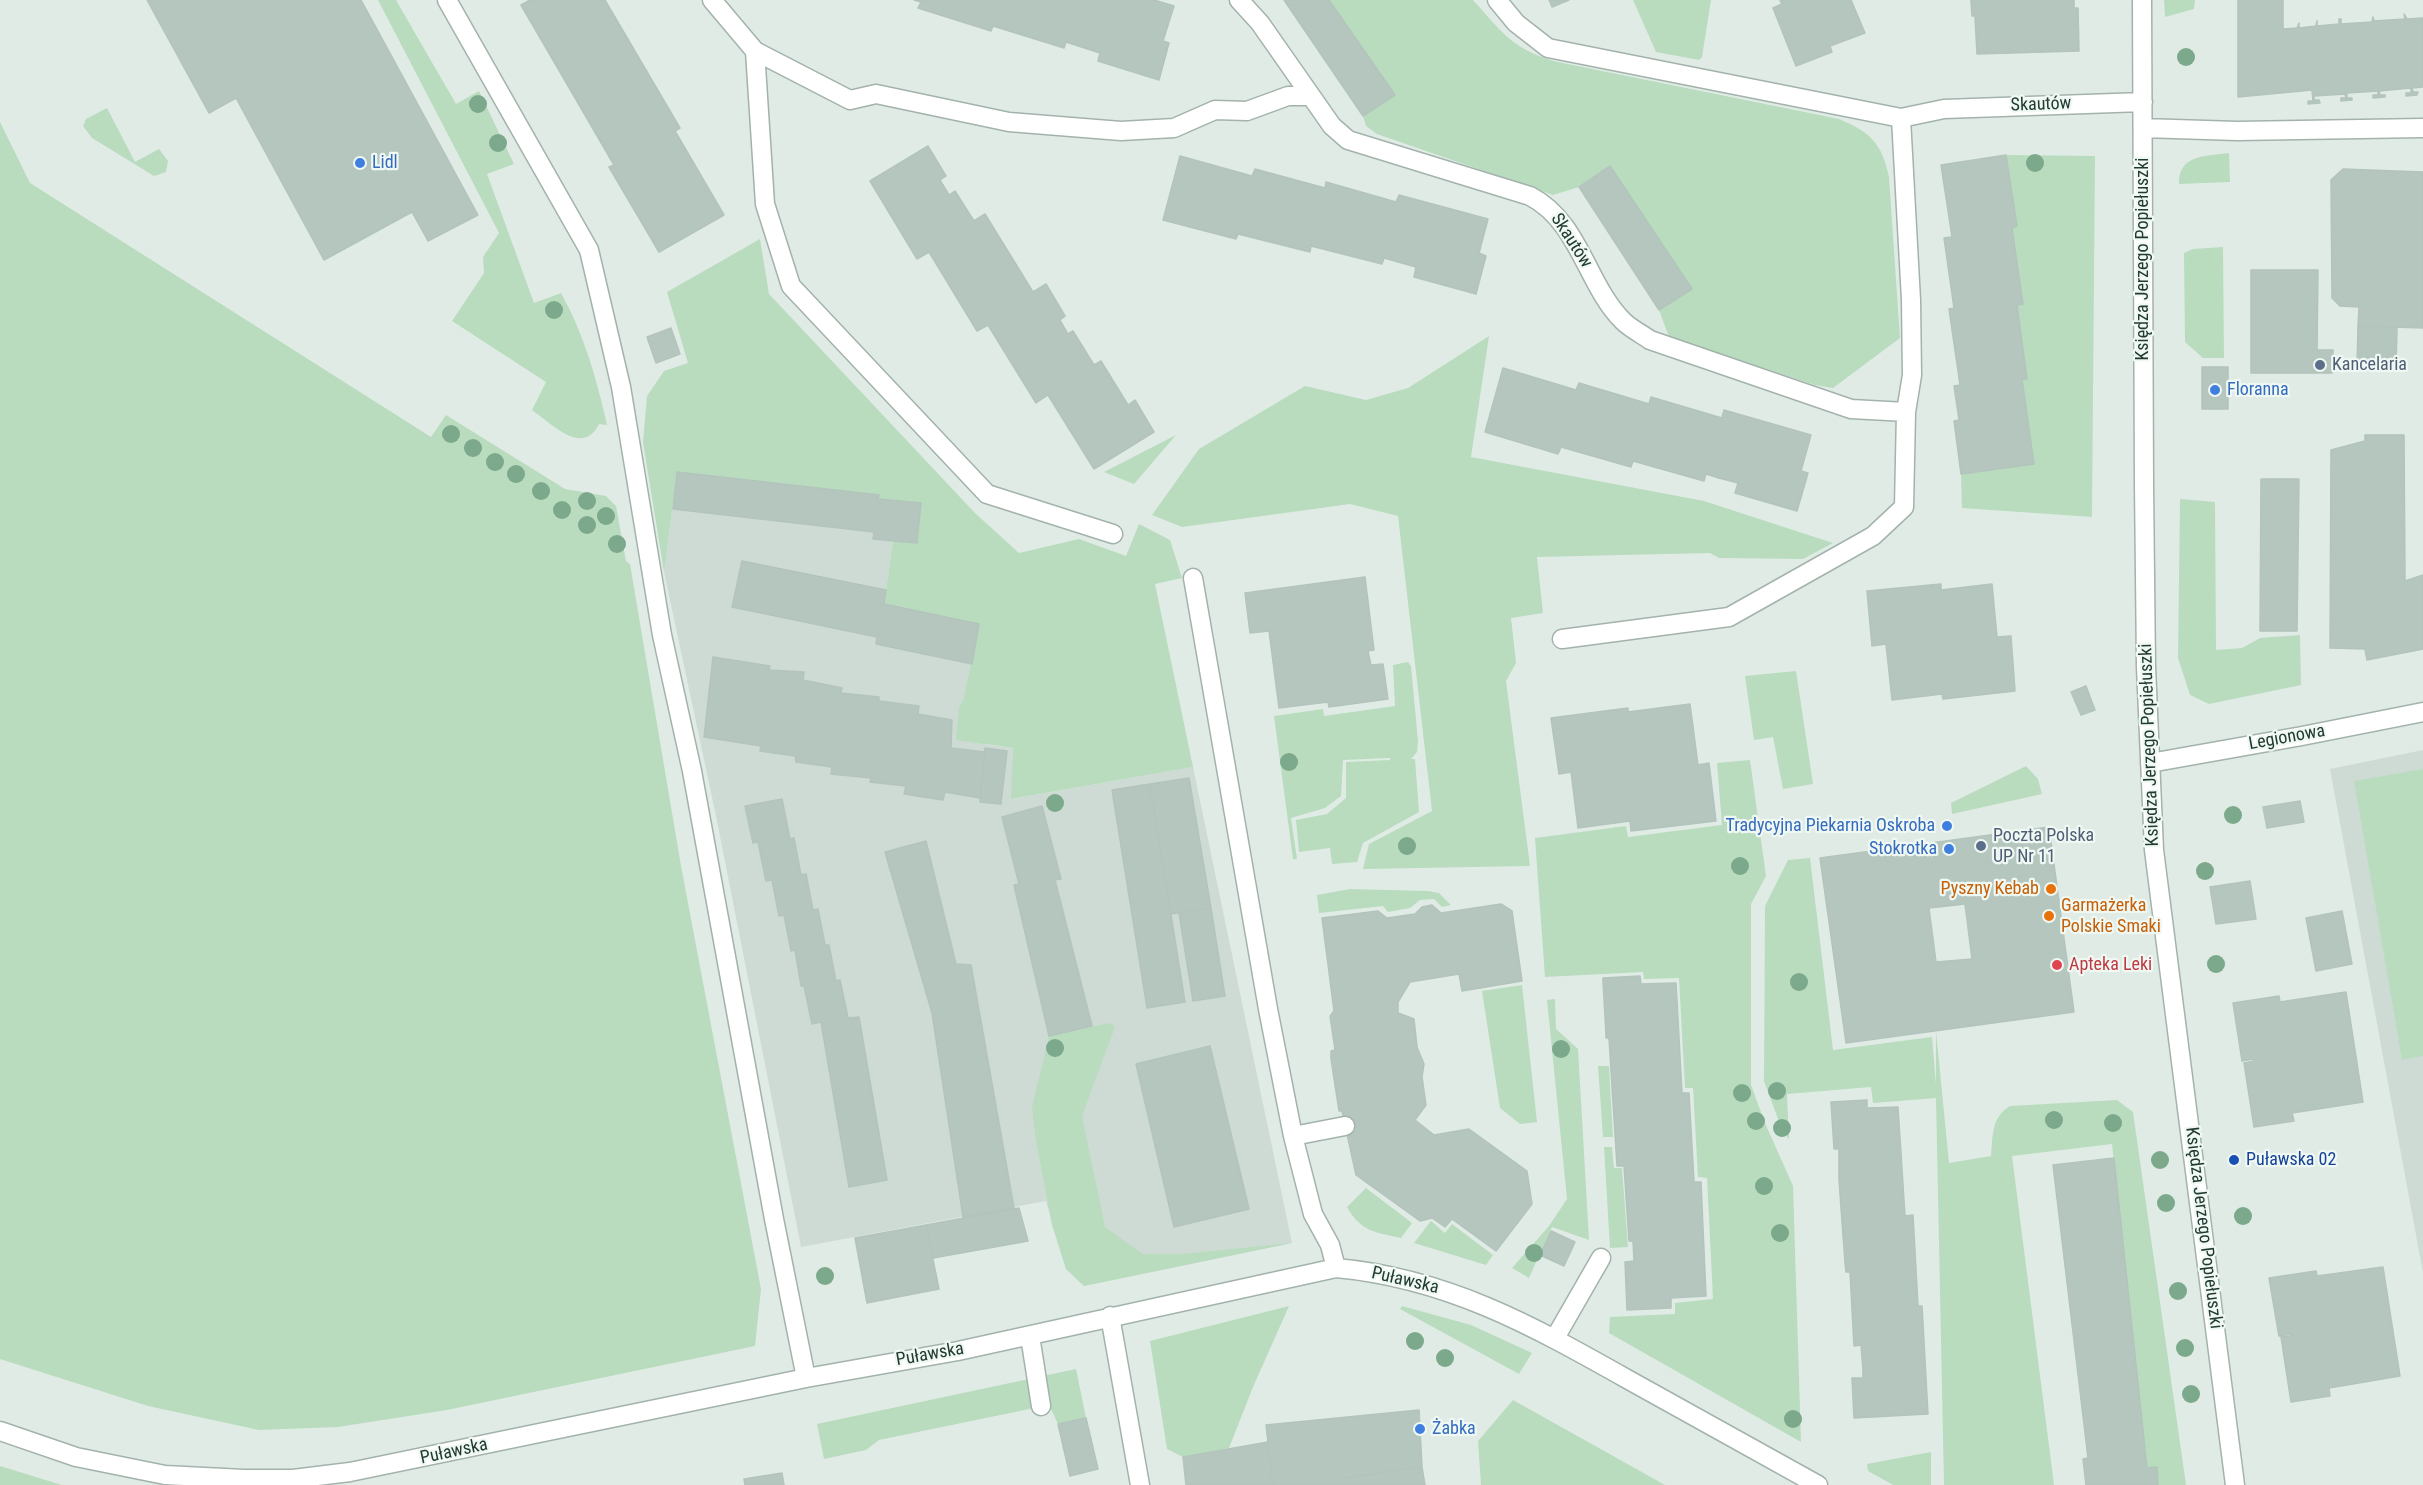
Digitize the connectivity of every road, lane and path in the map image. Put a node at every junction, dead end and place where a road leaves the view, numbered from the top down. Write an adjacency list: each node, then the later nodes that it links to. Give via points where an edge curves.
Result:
1 (447, 0): 25 (street, via 589,250 621,387 662,634 692,771)
2 (712, 0): 6 (street)
3 (1239, 0): 7 (street, Skautów, via 1260,23)
4 (1497, 0): 9 (street, Skautów, via 1516,23 1548,48)
5 (2142, 0): 8 (street, Księdza Jerzego Popiełuszki)
6 (755, 51): 7 (street, via 850,100 876,94 1009,122 1073,128 1174,128 1215,110 1247,111 1288,96); 13 (street, via 765,204 791,286 987,494)
7 (1310, 96): 12 (street, Skautów, via 1348,140 1545,204 1562,220 1624,322 1650,340 1851,409)
8 (2143, 102): 9 (street, Skautów, via 1944,109); 10 (street, Księdza Jerzego Popiełuszki)
9 (1901, 118): 12 (street, via 1912,364)
10 (2143, 128): 11 (street); 17 (street, Księdza Jerzego Popiełuszki)
11 (2423, 128)
12 (1906, 412): 15 (street, via 1904,507 1873,536 1729,617)
13 (1113, 534)
14 (1193, 578): 19 (street)
15 (1562, 639)
16 (2423, 712): 17 (street, Legionowa)
17 (2150, 763): 30 (street, Księdza Jerzego Popiełuszki, via 2154,850 2165,948)
18 (1345, 1126): 19 (street)
19 (1293, 1136): 21 (street, via 1313,1214 1330,1245)
20 (1601, 1258): 24 (street)
21 (1336, 1268): 22 (street, Puławska); 24 (street, Puławska, via 1366,1271 1457,1294)
22 (1110, 1316): 23 (street, Puławska); 28 (street)
23 (1030, 1335): 25 (street, Puławska); 26 (street)
24 (1555, 1338): 29 (street, Puławska)
25 (806, 1378): 27 (street, Puławska, via 417,1460 293,1479 165,1475 76,1456)
26 (1041, 1407)
27 (0, 1431)
28 (1140, 1485)
29 (1818, 1485)
30 (2235, 1485)

